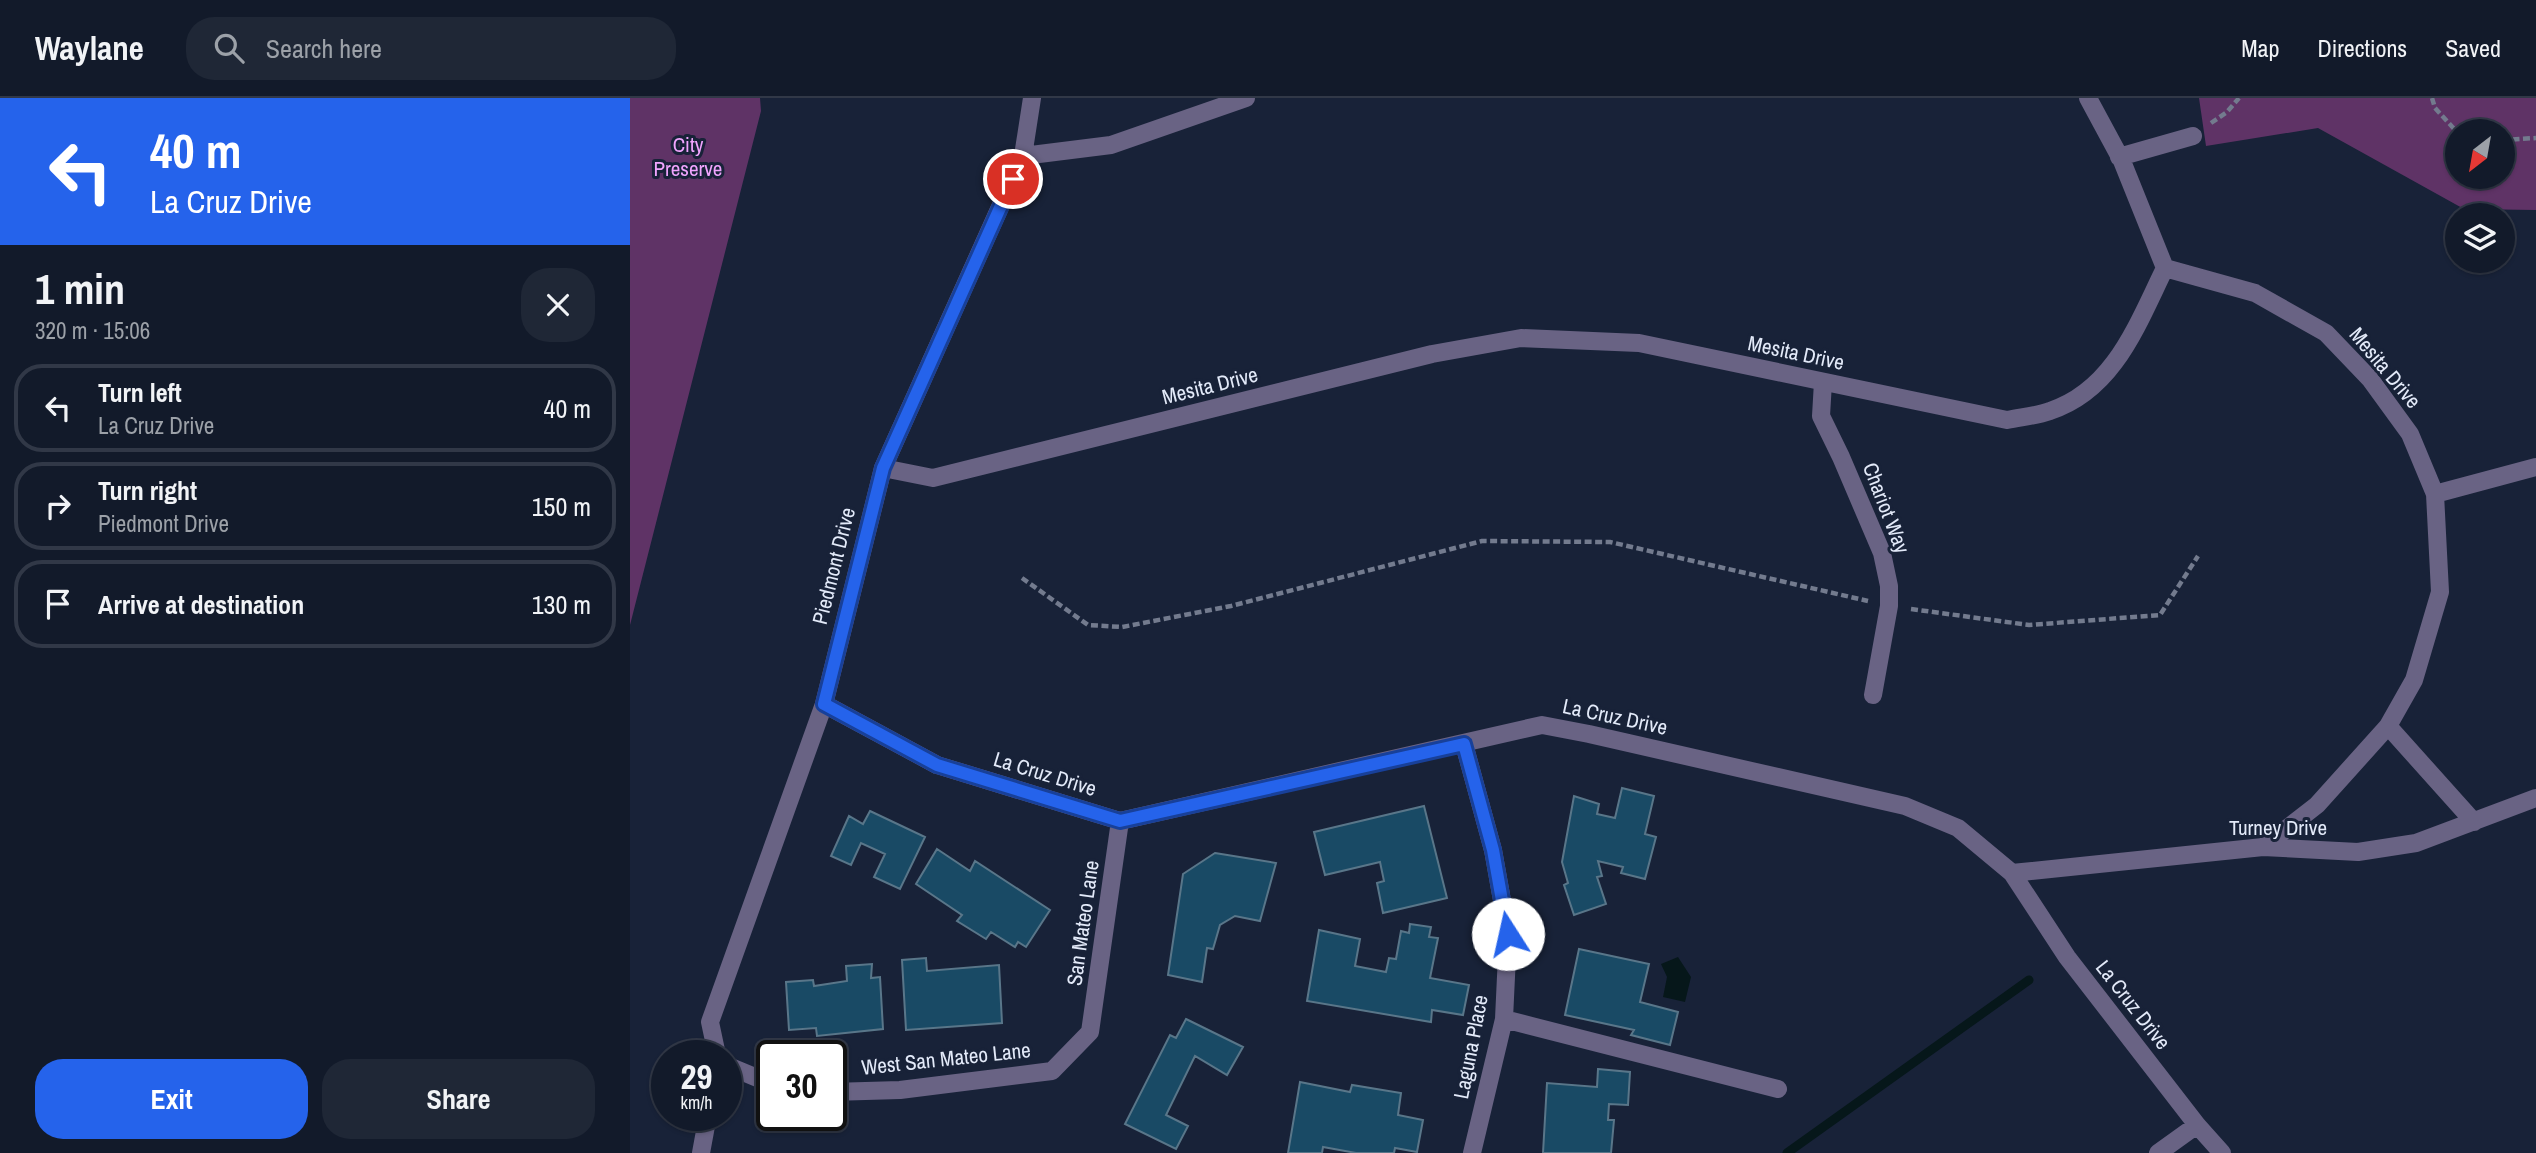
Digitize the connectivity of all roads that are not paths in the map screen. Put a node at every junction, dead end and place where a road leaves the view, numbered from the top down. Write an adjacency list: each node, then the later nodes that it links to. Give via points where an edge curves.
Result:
1 (1032, 98): 5 (street, Piedmont Drive)
2 (1246, 98): 5 (street, via 1111,145)
3 (2088, 98): 6 (street)
4 (2193, 136): 6 (street)
5 (1023, 156): 10 (street, Piedmont Drive)
6 (2119, 158): 7 (street)
7 (2165, 268): 8 (street, Mesita Drive, via 2110,371 2084,395 2050,411 2007,420); 11 (street, Mesita Drive, via 2255,293 2326,333 2370,379 2410,433)
8 (1823, 382): 10 (street, Mesita Drive, via 1639,343 1521,338 1432,354 933,478); 12 (street, Chariot Way, via 1821,416 1882,553 1889,586)
9 (2536, 467): 11 (street)
10 (883, 468): 13 (street, Piedmont Drive)
11 (2435, 494): 14 (street, Mesita Drive, via 2440,592 2413,680)
12 (1873, 695)
13 (824, 704): 17 (street, La Cruz Drive, via 937,765); 23 (street, Piedmont Drive, via 710,1022)
14 (2388, 726): 18 (street); 19 (street, Mesita Drive, via 2316,805)
15 (1464, 744): 17 (street, La Cruz Drive); 20 (street, La Cruz Drive, via 1542,725 1905,806 1958,828); 21 (street, Laguna Place, via 1493,850 1508,934)
16 (2536, 798): 18 (street, Turney Drive)
17 (1120, 821): 22 (street, San Mateo Lane)
18 (2474, 822): 19 (street, Turney Drive, via 2416,843 2358,852)
19 (2263, 847): 20 (street, Turney Drive)
20 (2012, 873): 26 (street, La Cruz Drive, via 2067,957)
21 (1504, 1019): 24 (street); 29 (street, Laguna Place)
22 (1090, 1032): 25 (street, West San Mateo Lane, via 1052,1071 900,1090)
23 (714, 1040)
24 (1778, 1088)
25 (847, 1092)
26 (2197, 1125): 30 (street); 31 (street, La Cruz Drive)
27 (705, 1131): 28 (street)
28 (701, 1153)
29 (1472, 1153)
30 (2158, 1153)
31 (2222, 1153)

